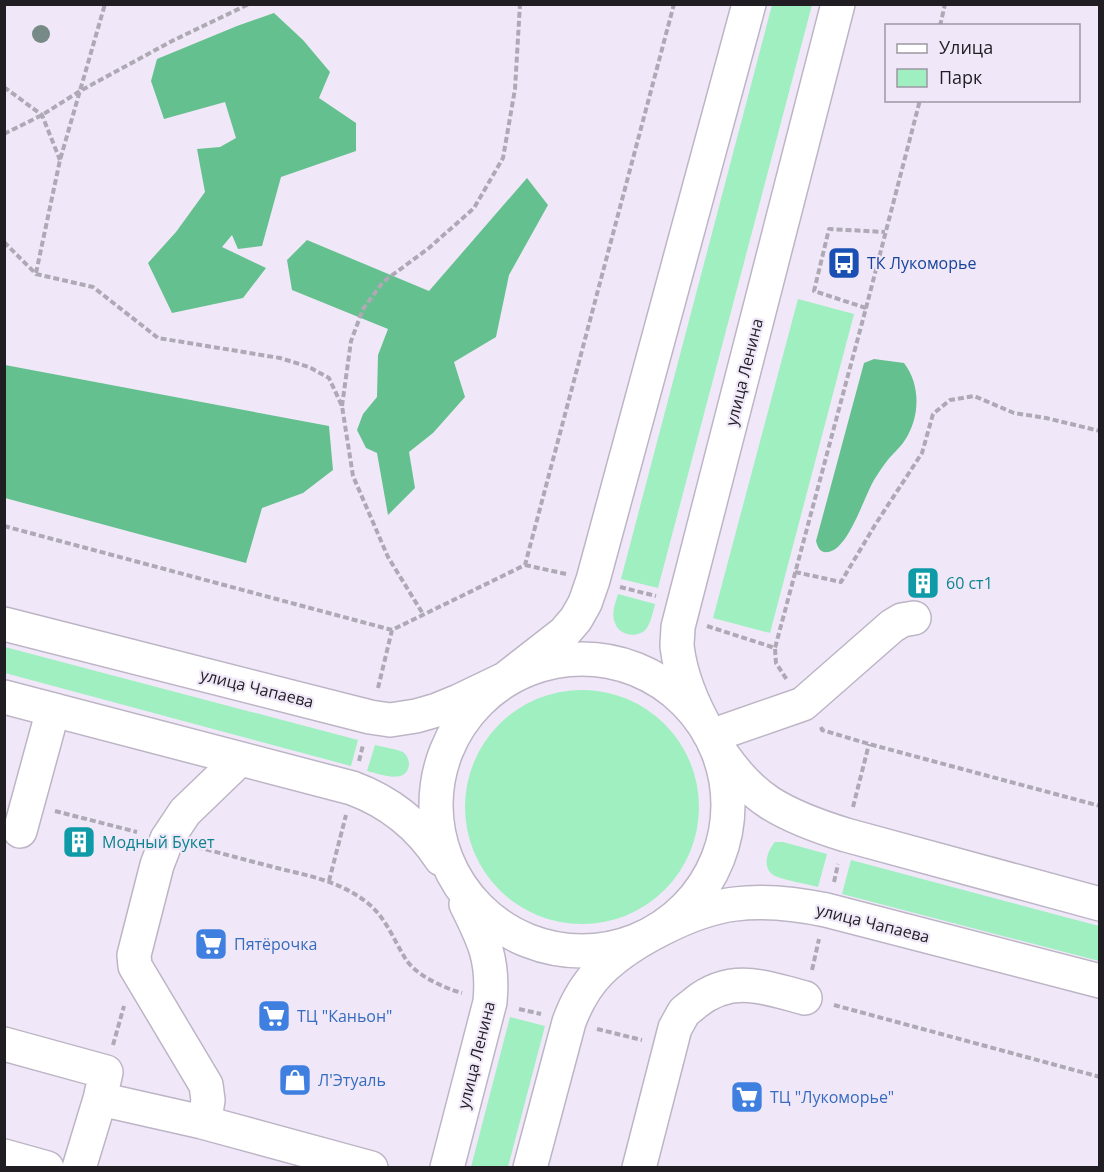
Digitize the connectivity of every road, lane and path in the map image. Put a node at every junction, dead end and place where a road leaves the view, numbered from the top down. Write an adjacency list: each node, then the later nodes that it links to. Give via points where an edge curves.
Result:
1 (105, 4): 10 (path)
2 (249, 4): 10 (path)
3 (520, 4): 19 (path, via 515,89 503,158 474,208 383,282 363,309 351,341)
4 (674, 4): 22 (path)
5 (749, 4): 24 (main road)
6 (838, 4): 25 (main road, улица Ленина)
7 (945, 4): 8 (path)
8 (940, 24)
9 (4, 87): 12 (path)
10 (80, 91): 12 (path); 14 (path)
11 (919, 102): 15 (path)
12 (42, 115): 13 (path); 14 (path)
13 (4, 134)
14 (60, 160): 17 (path)
15 (885, 232): 18 (path); 18 (path, via 829,229 814,291)
16 (4, 242): 17 (path)
17 (36, 274): 19 (path, via 93,287 158,338 309,366 329,378)
18 (866, 308): 23 (path)
19 (342, 406): 26 (path, via 353,476 388,557)
20 (1100, 431): 23 (path, via 1014,413 974,396 950,400 933,414 922,453 841,582)
21 (4, 526): 29 (path)
22 (525, 565): 24 (path); 26 (path)
23 (795, 572): 30 (path)
24 (593, 580): 25 (path, via 657,596); 31 (main road, via 585,603 564,633)
25 (682, 611): 30 (path, via 711,629); 36 (main road, улица Ленина, via 677,644 680,660 688,688)
26 (423, 615): 29 (path)
27 (914, 618): 33 (main road, via 892,626)
28 (4, 624): 35 (main road, улица Чапаева)
29 (392, 630): 35 (path)
30 (775, 648): 33 (path, via 776,663)
31 (505, 679): 35 (main road, улица Чапаева, via 416,716 390,720); 36 (main road, via 531,666 559,659 616,662 644,671 668,686 690,705); 44 (main road, via 464,717 449,741 440,768 436,824)
32 (4, 697): 34 (main road)
33 (803, 704): 36 (main road); 37 (path, via 822,730)
34 (53, 710): 38 (main road); 41 (main road)
35 (370, 717): 39 (path)
36 (711, 736): 42 (main road, via 735,771 770,803); 48 (main road, via 728,794 723,843 703,887 669,923)
37 (869, 744): 40 (path); 42 (path)
38 (240, 759): 39 (main road); 43 (main road, via 185,813)
39 (352, 788): 44 (main road, via 407,819 426,838); 45 (path)
40 (1100, 806)
41 (23, 817): 43 (path)
42 (846, 835): 46 (main road); 47 (path)
43 (167, 839): 45 (path); 58 (main road, via 134,955 135,966 206,1085)
44 (454, 878): 48 (main road, via 486,915 528,941 576,951 601,950); 52 (main road, улица Ленина, via 490,963)
45 (329, 881): 52 (path, via 370,905 406,960 424,976 448,989)
46 (1100, 904)
47 (826, 910): 48 (main road, улица Чапаева, via 776,903 733,904 692,916); 49 (main road, улица Чапаева); 50 (path)
48 (648, 936): 53 (main road, via 600,971 584,991)
49 (1100, 981)
50 (805, 998): 55 (main road, via 759,986 739,984 718,989 685,1012); 56 (path)
51 (126, 1000): 57 (path)
52 (490, 1002): 53 (path); 63 (main road, улица Ленина)
53 (569, 1022): 55 (path); 64 (main road)
54 (4, 1044): 57 (main road)
55 (670, 1047): 65 (main road)
56 (1100, 1077)
57 (103, 1086): 61 (main road); 62 (main road, via 202,1122)
58 (206, 1113)
59 (4, 1156): 60 (main road)
60 (47, 1167)
61 (79, 1167)
62 (370, 1167)
63 (447, 1167)
64 (530, 1167)
65 (639, 1167)

